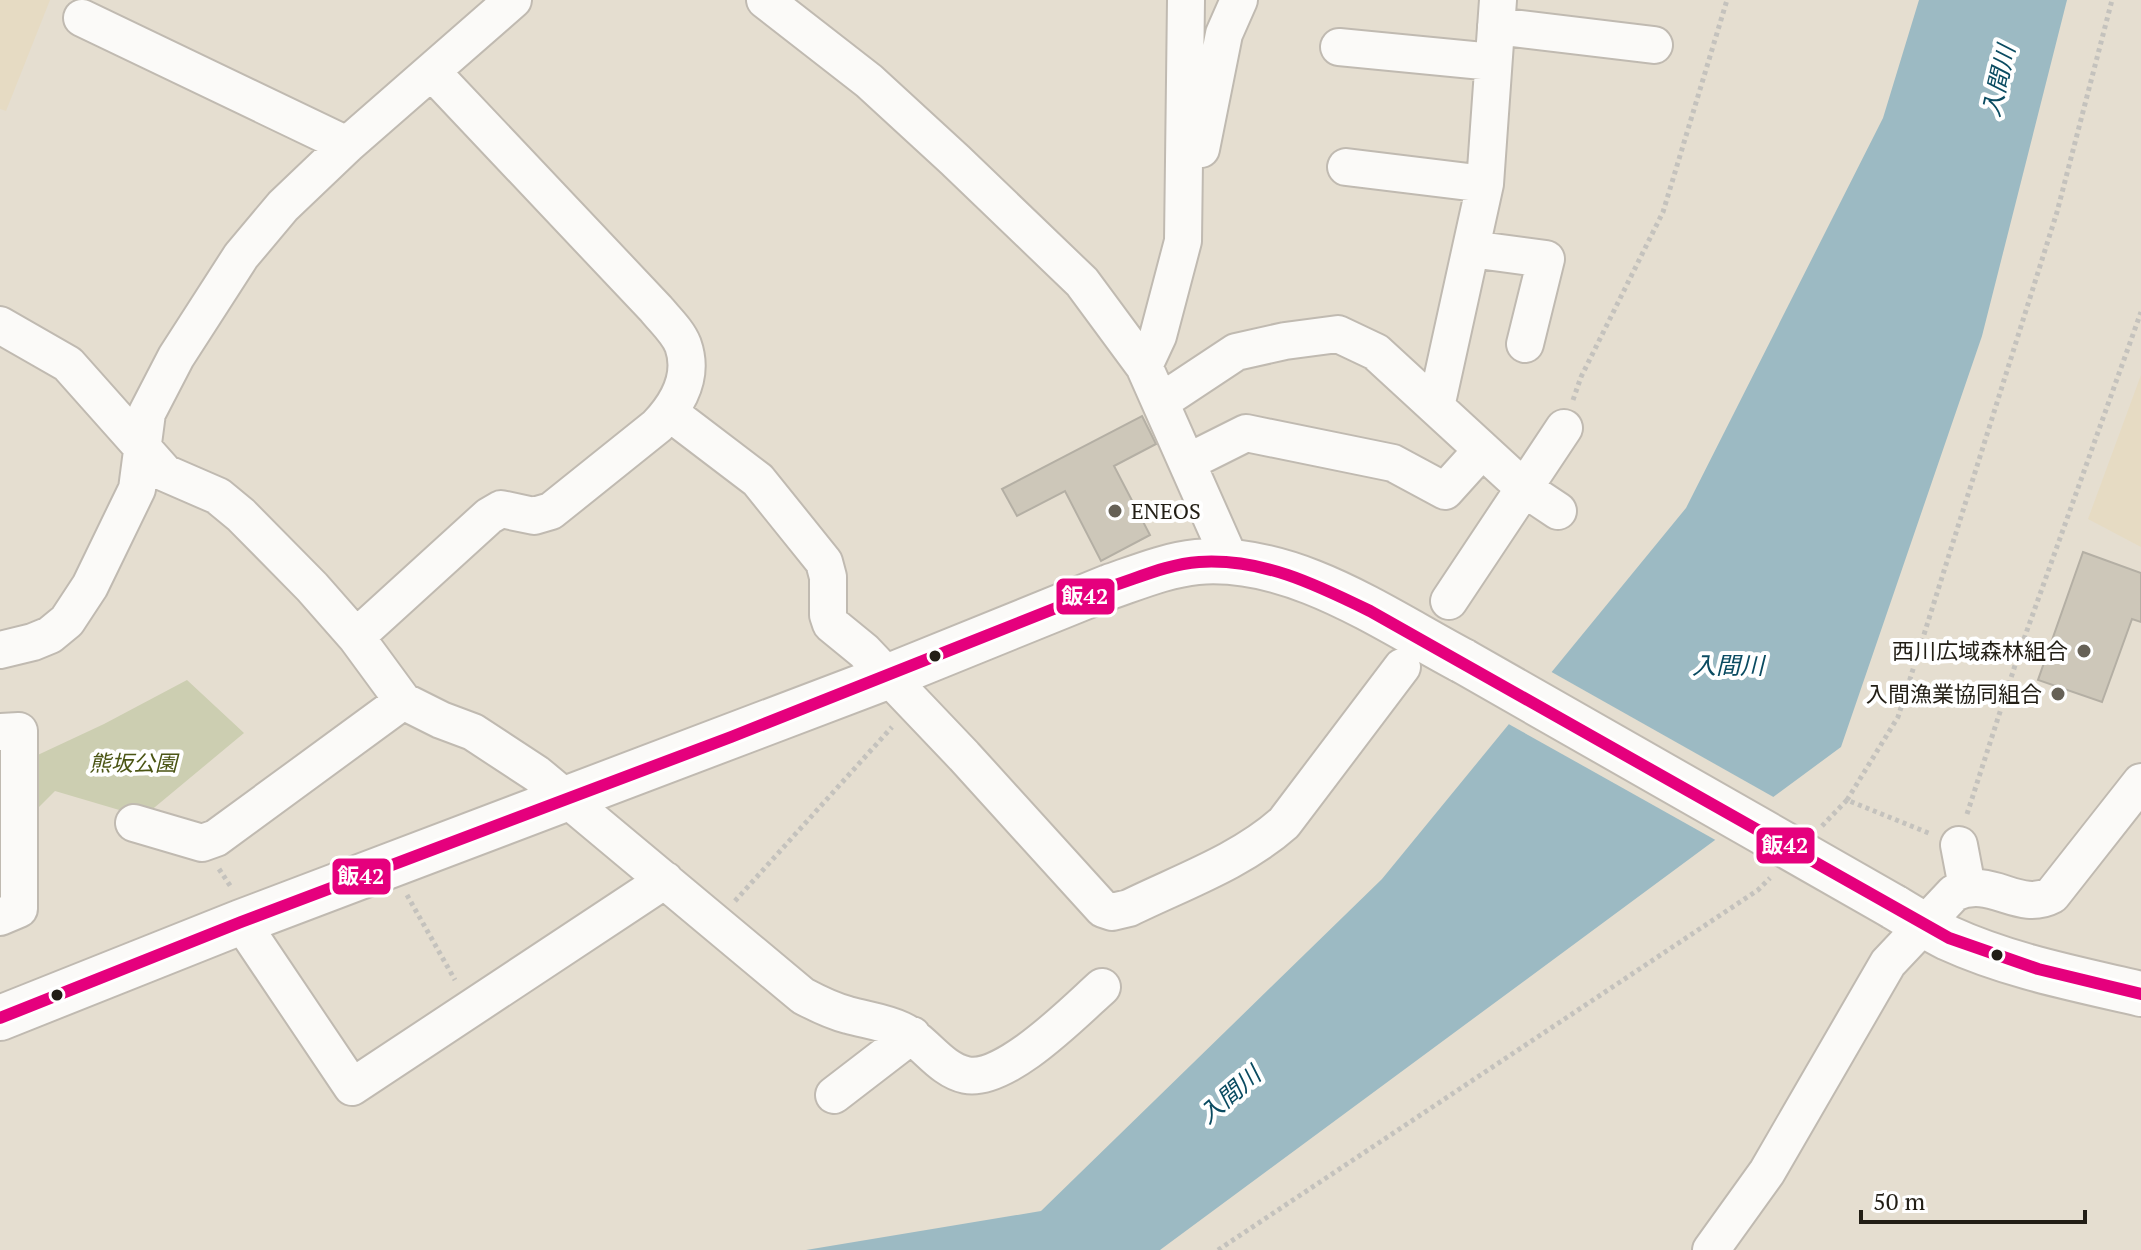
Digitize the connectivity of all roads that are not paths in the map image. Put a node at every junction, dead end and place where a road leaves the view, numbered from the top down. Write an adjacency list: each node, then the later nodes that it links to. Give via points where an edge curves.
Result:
1 (513, 0): 10 (street)
2 (765, 0): 18 (street, via 869,81 1082,282)
3 (1186, 0): 14 (street)
4 (1239, 0): 14 (street, via 1224,34)
5 (1497, 13): 7 (street); 9 (street)
6 (82, 18): 11 (street)
7 (1654, 45)
8 (1339, 47): 9 (street)
9 (1493, 62): 13 (street)
10 (432, 72): 11 (street); 21 (street, via 588,235 682,343 687,364 683,391)
11 (347, 145): 23 (street, via 283,206 208,304 147,413)
12 (1346, 167): 13 (street)
13 (1485, 184): 15 (street)
14 (1183, 241): 18 (street, via 1158,336)
15 (1471, 249): 17 (street, via 1546,259); 20 (street)
16 (0, 325): 23 (street, via 68,364)
17 (1525, 344)
18 (1144, 366): 19 (street)
19 (1162, 401): 20 (street, via 1236,352 1285,341 1341,319); 25 (street)
20 (1436, 407): 24 (street)
21 (670, 413): 30 (street, via 551,511 534,516 501,509 489,516); 33 (street, via 758,480 777,502 824,562 831,624)
22 (1564, 428): 26 (street)
23 (143, 447): 30 (street, via 165,473 218,496 241,515); 31 (street, via 137,489 67,621 50,635)
24 (1482, 450): 25 (street, via 1445,491 1393,463 1246,433); 26 (street)
25 (1188, 462): 28 (street)
26 (1525, 489): 27 (street); 29 (street)
27 (1558, 511)
28 (1231, 562): 33 (main road, via 1167,568 1109,587); 43 (main road, bridge, via 1311,582 1463,661)
29 (1449, 601)
30 (356, 637): 34 (street)
31 (0, 650)
32 (1402, 667): 33 (street, via 1284,823 1241,855 1112,912 1103,909)
33 (900, 690): 37 (main road)
34 (403, 701): 37 (street, via 497,746); 38 (street, via 216,838 202,843)
35 (0, 732): 40 (street, via 19,731)
36 (2141, 782): 42 (street, via 2052,895 2022,900)
37 (565, 800): 41 (street); 45 (main road)
38 (134, 823)
39 (1959, 845): 42 (street)
40 (8, 851): 44 (street, via 19,909)
41 (665, 880): 45 (street, via 352,1087); 49 (street, via 803,996 826,1009)
42 (1967, 887): 43 (street)
43 (1909, 916): 47 (main road, via 1949,938 2026,965); 51 (street, via 1888,963 1767,1172)
44 (0, 917)
45 (246, 920): 48 (main road)
46 (1102, 987): 49 (street, via 1039,1043 992,1074 966,1075 936,1060)
47 (2141, 994)
48 (0, 1018)
49 (912, 1035): 50 (street)
50 (834, 1095)
51 (1711, 1250)

